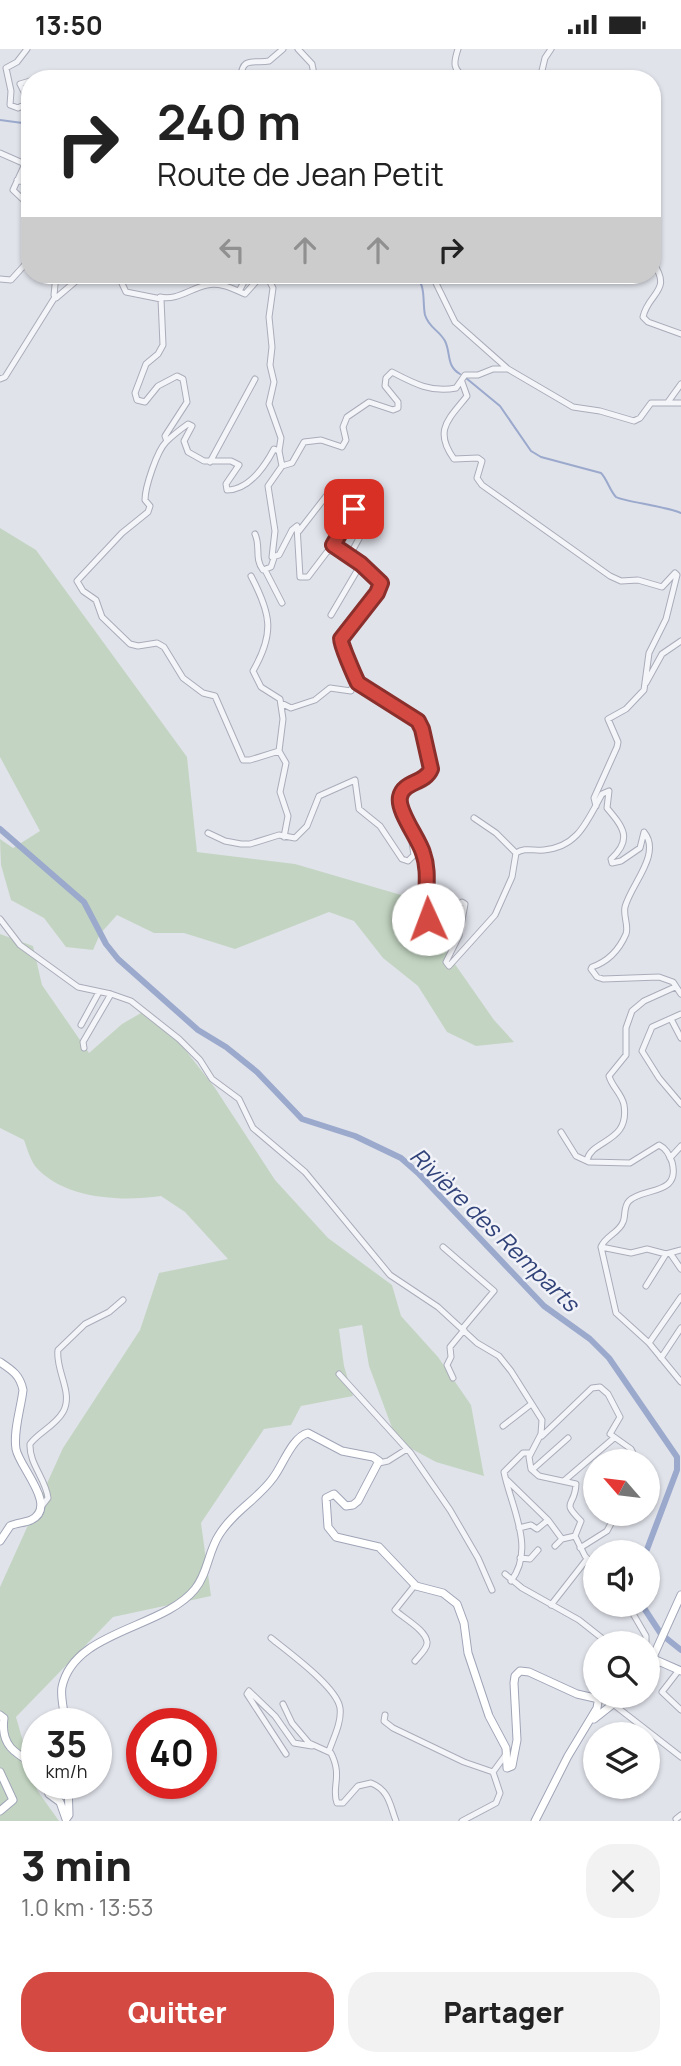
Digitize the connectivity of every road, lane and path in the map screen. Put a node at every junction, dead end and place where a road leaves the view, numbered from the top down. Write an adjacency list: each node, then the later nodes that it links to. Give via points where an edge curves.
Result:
1 (27, 49): 10 (street, via 6,68 10,105)
2 (283, 49): 6 (street, via 269,61 253,60)
3 (298, 49): 7 (street)
4 (458, 49): 8 (street)
5 (551, 49): 9 (street)
6 (242, 70)
7 (313, 70)
8 (456, 70)
9 (542, 70)
10 (21, 106)
11 (0, 153): 12 (street)
12 (21, 162)
13 (21, 172): 14 (street)
14 (17, 180): 15 (street); 16 (street, via 13,192)
15 (21, 181)
16 (21, 199)
17 (21, 268): 19 (street, via 11,280)
18 (661, 277): 30 (street, via 643,317)
19 (0, 279)
20 (56, 284): 28 (street)
21 (74, 284): 28 (street)
22 (122, 284): 29 (street, via 126,292)
23 (245, 284): 27 (street)
24 (252, 284): 27 (street)
25 (271, 284): 39 (street, via 274,382 269,404 281,438)
26 (436, 284): 31 (street, via 454,322)
27 (242, 292): 29 (street, via 216,284 181,296)
28 (55, 297): 32 (street)
29 (160, 297): 38 (street, via 163,345 146,364 135,393 137,400 145,402 158,386 177,376 183,379 187,402 165,436)
30 (681, 334)
31 (508, 369): 34 (street, via 465,375); 36 (street, via 573,407 634,421 651,403)
32 (0, 379)
33 (255, 379): 40 (street)
34 (462, 382): 41 (street, via 454,389 438,390 389,373 384,382 398,408 369,403 344,422 344,446 307,441 292,463); 57 (street, via 467,396 443,431 454,459 482,461 477,478 482,485 610,576 662,587 670,576 677,575 666,619 649,653)
35 (681, 384): 36 (street)
36 (668, 402): 37 (street)
37 (681, 403)
38 (167, 441): 40 (street, via 192,424 185,447); 59 (street, via 146,488 150,510 77,580 96,600 102,617 130,644 164,647 183,678 215,696 243,760)
39 (279, 451): 40 (street, via 274,449 264,468 232,491 226,484 239,465); 41 (street)
40 (210, 462)
41 (282, 466): 49 (street, via 268,486)
42 (334, 486): 45 (street)
43 (365, 492): 47 (street)
44 (375, 523): 48 (street, via 362,533)
45 (299, 531): 47 (street, via 302,579); 49 (street, via 299,527 293,528)
46 (255, 534): 51 (street, via 258,561)
47 (334, 547): 48 (street)
48 (350, 555): 50 (street)
49 (274, 558): 51 (street)
50 (361, 564): 54 (street); 56 (street, via 381,583 341,639)
51 (265, 570): 53 (street)
52 (250, 576): 58 (street, via 267,612 267,645 253,671 261,687)
53 (282, 603)
54 (331, 615)
55 (681, 641): 57 (street, via 663,654)
56 (355, 678): 58 (street, via 351,691 330,688 315,700 292,708); 64 (street, via 412,716 422,729 431,769 400,797)
57 (646, 683): 60 (street, via 634,702 608,719 618,742 594,798)
58 (281, 703): 59 (street, via 284,719)
59 (279, 751): 63 (street, via 286,763 279,792 288,816)
60 (596, 806): 65 (street, via 578,837 550,849); 67 (street, via 609,791 607,808 624,836 612,863 640,848 644,832 651,846 626,905 626,935 606,963 591,969 603,979 650,976 673,982)
61 (474, 818): 65 (street)
62 (208, 833): 63 (street, via 250,844)
63 (284, 837): 64 (street, via 293,839 304,831 319,796 355,780 359,809 380,826 402,859 408,861 414,855)
64 (416, 837): 65 (street, via 427,867 428,919 434,922 465,904 459,936 446,962 449,966 495,915 512,877)
65 (516, 853)
66 (0, 919): 68 (street, via 20,945 78,987)
67 (675, 987): 70 (street); 80 (street, via 632,1011 626,1028 626,1055 610,1076 624,1108 619,1133)
68 (99, 992): 69 (street); 73 (street)
69 (111, 994): 75 (street, via 83,1042); 90 (street, via 131,1001 179,1039 212,1079 239,1099 253,1128 305,1172 390,1275)
70 (681, 994)
71 (681, 1014): 72 (street)
72 (671, 1019): 74 (street); 76 (street, via 652,1027 642,1051)
73 (81, 1025)
74 (681, 1038)
75 (84, 1048)
76 (681, 1104)
77 (561, 1132): 80 (street, via 576,1156)
78 (681, 1146): 79 (street)
79 (670, 1158): 80 (street, via 659,1145 630,1164); 82 (street, via 675,1172 672,1180 656,1192 630,1200 623,1223)
80 (587, 1160)
81 (443, 1247): 90 (street, via 494,1291)
82 (601, 1247): 84 (street, via 622,1253 648,1249); 91 (street, via 615,1313)
83 (681, 1250): 84 (street)
84 (668, 1254): 85 (street); 86 (street)
85 (681, 1269)
86 (646, 1286)
87 (681, 1297): 91 (street)
88 (123, 1300): 109 (street, via 85,1324 58,1350 65,1408 30,1444 48,1498)
89 (681, 1328): 92 (street)
90 (463, 1329): 95 (street, via 450,1347 447,1365); 97 (street, via 506,1364)
91 (649, 1343): 92 (street)
92 (662, 1358): 96 (street)
93 (0, 1362): 109 (main road, via 21,1382 16,1450 39,1492)
94 (339, 1374): 102 (street)
95 (453, 1378)
96 (681, 1382)
97 (530, 1405): 98 (street); 99 (street, via 542,1420)
98 (503, 1426)
99 (540, 1438): 101 (street, via 597,1386 608,1394 619,1416 610,1432); 104 (street)
100 (568, 1438): 106 (street)
101 (614, 1438): 103 (street); 108 (street)
102 (407, 1449): 105 (street); 125 (street, via 450,1510)
103 (630, 1449)
104 (530, 1453): 106 (street); 107 (street, via 523,1453)
105 (379, 1464): 124 (main road, via 353,1505 346,1506 334,1495 326,1498 328,1527 343,1540 379,1547); 136 (main road, via 376,1458 342,1451 308,1433 299,1438 267,1487 219,1534 193,1591 147,1622 107,1637 71,1667 62,1687)
106 (532, 1470): 108 (street)
107 (505, 1475): 110 (street); 112 (street)
108 (565, 1481): 113 (street, via 577,1487 569,1508 581,1521)
109 (39, 1510): 115 (main road, via 32,1520 10,1526)
110 (548, 1520): 112 (street, via 537,1529 531,1525); 114 (street)
111 (610, 1526): 117 (street)
112 (519, 1528): 120 (street)
113 (575, 1536): 114 (street); 117 (street)
114 (562, 1539): 116 (street)
115 (0, 1541)
116 (555, 1546)
117 (580, 1548): 119 (street)
118 (538, 1550): 120 (street, via 530,1559)
119 (583, 1553)
120 (520, 1558): 123 (street)
121 (583, 1564): 127 (street)
122 (505, 1574): 123 (street)
123 (510, 1581): 127 (street)
124 (415, 1585): 131 (street, via 395,1610 427,1641); 148 (main road, via 443,1593 457,1604 489,1716)
125 (492, 1590)
126 (681, 1595): 130 (main road)
127 (551, 1605): 128 (street)
128 (594, 1631)
129 (271, 1638): 147 (street, via 338,1702 341,1716)
130 (660, 1643)
131 (415, 1661)
132 (660, 1664): 133 (main road)
133 (680, 1670): 139 (street, via 662,1692)
134 (583, 1695): 148 (main road, via 520,1671 514,1679 517,1740 509,1769)
135 (283, 1704): 146 (street)
136 (64, 1708)
137 (606, 1708): 142 (main road)
138 (623, 1708): 143 (street)
139 (681, 1710)
140 (0, 1714): 150 (main road, via 4,1743)
141 (385, 1715): 153 (street, via 383,1721 393,1728)
142 (593, 1722)
143 (638, 1722)
144 (583, 1733): 159 (main road)
145 (660, 1741): 151 (street)
146 (312, 1746): 147 (street); 149 (street, via 294,1743 275,1716 248,1691)
147 (329, 1751): 157 (street, via 338,1770 337,1803 343,1803 358,1786 371,1783 390,1800)
148 (507, 1753): 153 (street)
149 (286, 1754)
150 (21, 1757)
151 (681, 1757)
152 (0, 1772): 156 (main road, via 13,1800)
153 (493, 1772): 158 (street, via 500,1793 496,1803)
154 (56, 1799): 155 (main road, via 66,1819)
155 (68, 1799)
156 (0, 1811)
157 (396, 1821)
158 (462, 1821)
159 (535, 1821)

